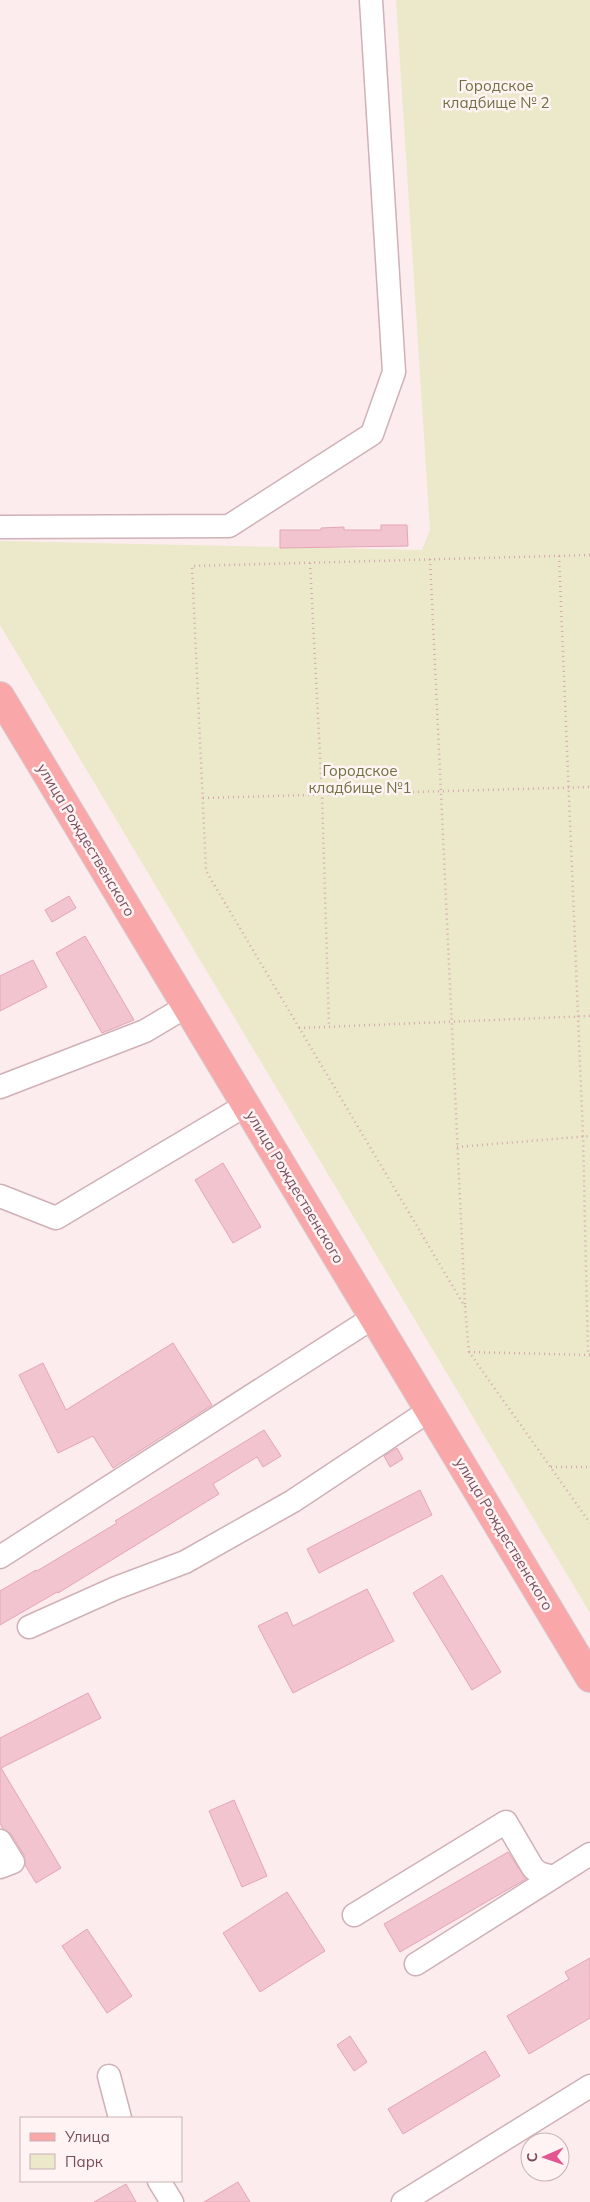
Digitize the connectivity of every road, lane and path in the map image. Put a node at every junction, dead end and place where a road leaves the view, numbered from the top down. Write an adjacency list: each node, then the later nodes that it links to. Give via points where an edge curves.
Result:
1 (371, 0): 2 (street, via 394,372 372,434 229,526)
2 (0, 527)
3 (590, 555): 4 (path)
4 (559, 556): 5 (path); 9 (path)
5 (430, 559): 6 (path); 10 (path)
6 (310, 563): 11 (path); 12 (path, via 192,566)
7 (0, 696): 13 (main road, улица Рождественского)
8 (590, 787): 9 (path)
9 (567, 788): 10 (path); 14 (path)
10 (441, 791): 11 (path); 16 (path)
11 (322, 794): 12 (path); 17 (path)
12 (202, 798): 18 (path, via 206,871)
13 (186, 1006): 19 (street, via 146,1031); 20 (main road, улица Рождественского)
14 (576, 1016): 15 (path); 16 (path); 21 (path)
15 (590, 1016)
16 (451, 1022): 17 (path); 23 (path)
17 (329, 1027): 18 (path)
18 (299, 1028): 25 (path)
19 (0, 1087)
20 (246, 1106): 24 (street, via 56,1218); 26 (main road, улица Рождественского)
21 (582, 1136): 22 (path); 23 (path); 28 (path)
22 (590, 1136)
23 (457, 1147): 25 (path)
24 (0, 1196)
25 (465, 1307): 27 (path)
26 (374, 1317): 29 (main road, улица Рождественского); 33 (street)
27 (469, 1352): 28 (path); 31 (path)
28 (589, 1355)
29 (430, 1410): 34 (street, via 293,1501 185,1562 116,1588); 35 (main road, улица Рождественского)
30 (590, 1466): 31 (path)
31 (551, 1467): 32 (path)
32 (590, 1523)
33 (0, 1557)
34 (30, 1627)
35 (590, 1678)
36 (0, 1842): 38 (street, via 13,1862)
37 (590, 1854): 39 (street)
38 (0, 1867)
39 (553, 1877): 40 (street, via 532,1868 506,1822); 41 (street)
40 (354, 1915)
41 (416, 1964)
42 (109, 2076): 44 (street)
43 (590, 2086): 47 (street)
44 (120, 2117)
45 (160, 2182): 46 (street)
46 (172, 2202)
47 (403, 2202)

